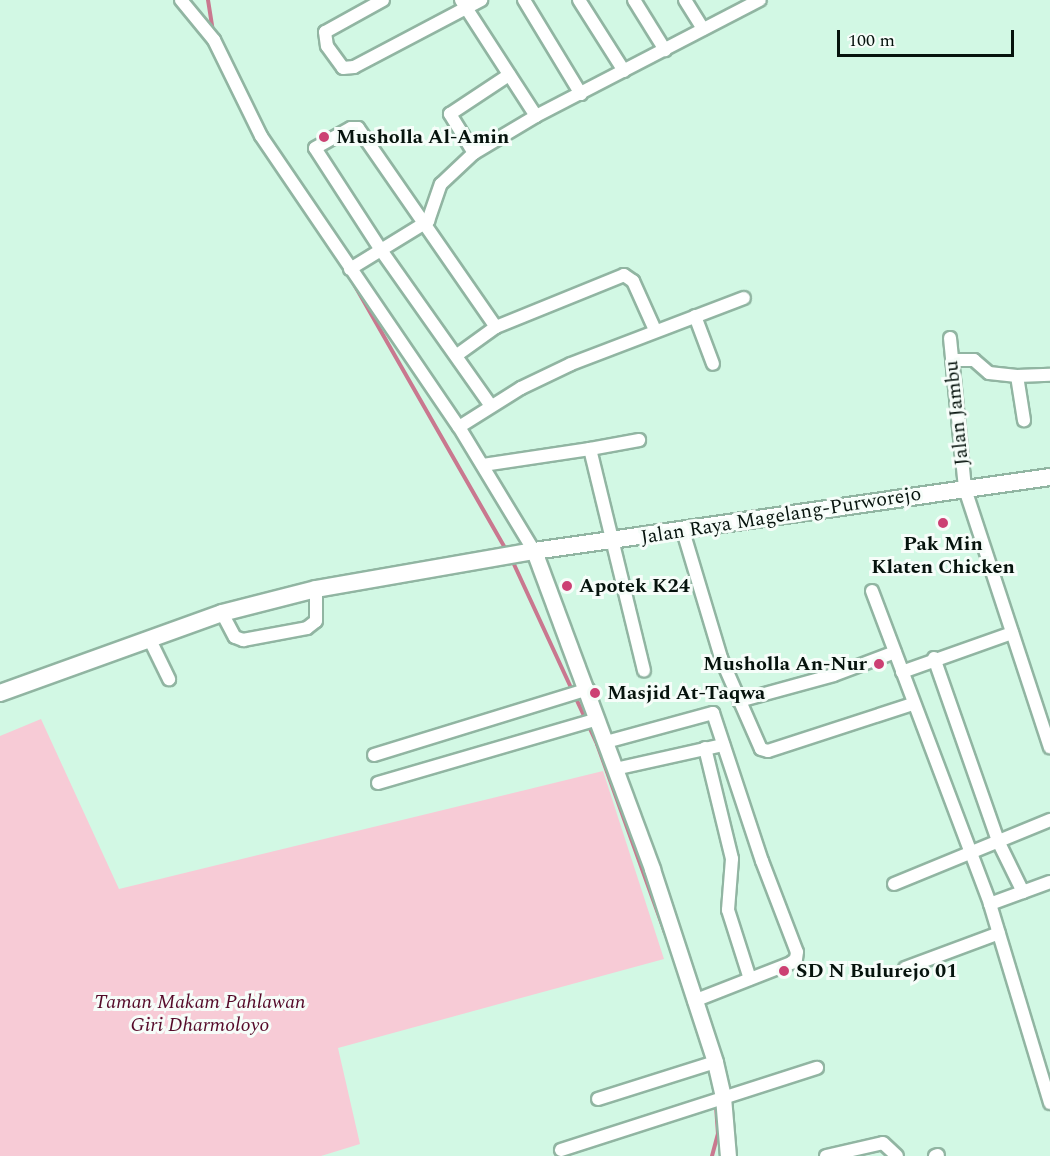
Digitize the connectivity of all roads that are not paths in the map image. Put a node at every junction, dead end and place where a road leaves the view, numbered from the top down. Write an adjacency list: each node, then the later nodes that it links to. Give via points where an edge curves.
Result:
1 (181, 0): 20 (street, via 214,40 261,136)
2 (383, 0): 9 (street, via 325,32 327,46 343,68 354,67)
3 (481, 0): 9 (street)
4 (524, 0): 15 (street)
5 (579, 0): 13 (street)
6 (634, 0): 12 (street)
7 (685, 0): 11 (street)
8 (760, 0): 10 (street)
9 (463, 4): 14 (street)
10 (740, 4): 11 (street)
11 (703, 29): 12 (street)
12 (665, 50): 13 (street)
13 (624, 71): 15 (street)
14 (509, 75): 16 (street); 17 (street, via 450,114)
15 (581, 94): 16 (street)
16 (536, 116): 17 (street)
17 (474, 153): 18 (street, via 441,184 429,218)
18 (421, 224): 19 (street); 19 (street, via 358,128 317,147 315,151); 23 (street)
19 (381, 250): 20 (street); 26 (street)
20 (350, 269): 33 (street)
21 (744, 298): 22 (street)
22 (695, 316): 24 (street); 28 (street)
23 (496, 327): 24 (street, via 628,275); 26 (street)
24 (656, 330): 31 (street, via 571,364)
25 (950, 338): 27 (street, Jalan Jambu)
26 (457, 355): 31 (street)
27 (952, 360): 30 (street, via 974,360 989,373); 38 (street, Jalan Jambu)
28 (713, 364)
29 (1050, 375): 30 (street)
30 (1017, 376): 32 (street)
31 (491, 406): 33 (street)
32 (1024, 420)
33 (459, 428): 36 (street)
34 (639, 440): 35 (street)
35 (590, 449): 36 (street); 40 (street)
36 (483, 465): 41 (street)
37 (1050, 477): 38 (main road, Jalan Raya Magelang-Purworejo)
38 (965, 489): 39 (main road, Jalan Raya Magelang-Purworejo); 45 (street, Jalan Jambu)
39 (683, 531): 40 (main road, Jalan Raya Magelang-Purworejo); 54 (street, via 721,658)
40 (610, 542): 41 (main road, Jalan Raya Magelang-Purworejo); 49 (street)
41 (524, 553): 42 (main road, Jalan Raya Magelang-Purworejo); 52 (street)
42 (316, 589): 44 (main road, Jalan Raya Magelang-Purworejo); 44 (street, via 316,621 307,628 243,640 235,637)
43 (872, 591): 47 (street)
44 (222, 613): 46 (main road, Jalan Raya Magelang-Purworejo)
45 (1012, 633): 48 (street); 59 (street, Jalan Jambu)
46 (149, 638): 51 (street); 53 (main road, Jalan Raya Magelang-Purworejo)
47 (895, 652): 50 (street); 54 (street, via 834,675)
48 (934, 658): 50 (street); 65 (street)
49 (644, 670)
50 (902, 672): 55 (street)
51 (169, 679)
52 (578, 692): 56 (street); 61 (street)
53 (0, 693)
54 (739, 701): 55 (street, via 759,748 768,751)
55 (913, 705): 66 (street)
56 (592, 721): 57 (street); 63 (street)
57 (606, 742): 58 (street, via 712,712); 62 (street)
58 (723, 745): 60 (street); 73 (street, via 798,957)
59 (1050, 747)
60 (705, 748): 62 (street); 73 (street, via 732,859 728,910)
61 (374, 755)
62 (615, 769): 74 (street)
63 (378, 783)
64 (1050, 820): 65 (street)
65 (998, 841): 66 (street); 69 (street)
66 (971, 853): 68 (street); 70 (street)
67 (1050, 882): 69 (street)
68 (894, 884)
69 (1023, 892): 70 (street)
70 (990, 904): 71 (street)
71 (999, 933): 72 (street); 79 (street)
72 (905, 968)
73 (750, 979): 74 (street)
74 (694, 1001): 75 (street)
75 (712, 1063): 77 (street); 78 (street)
76 (817, 1068): 78 (street)
77 (598, 1099)
78 (715, 1099): 80 (street); 81 (street)
79 (1050, 1102)
80 (561, 1150)
81 (728, 1156)
82 (826, 1156): 83 (street, via 883,1143)
83 (897, 1156)

